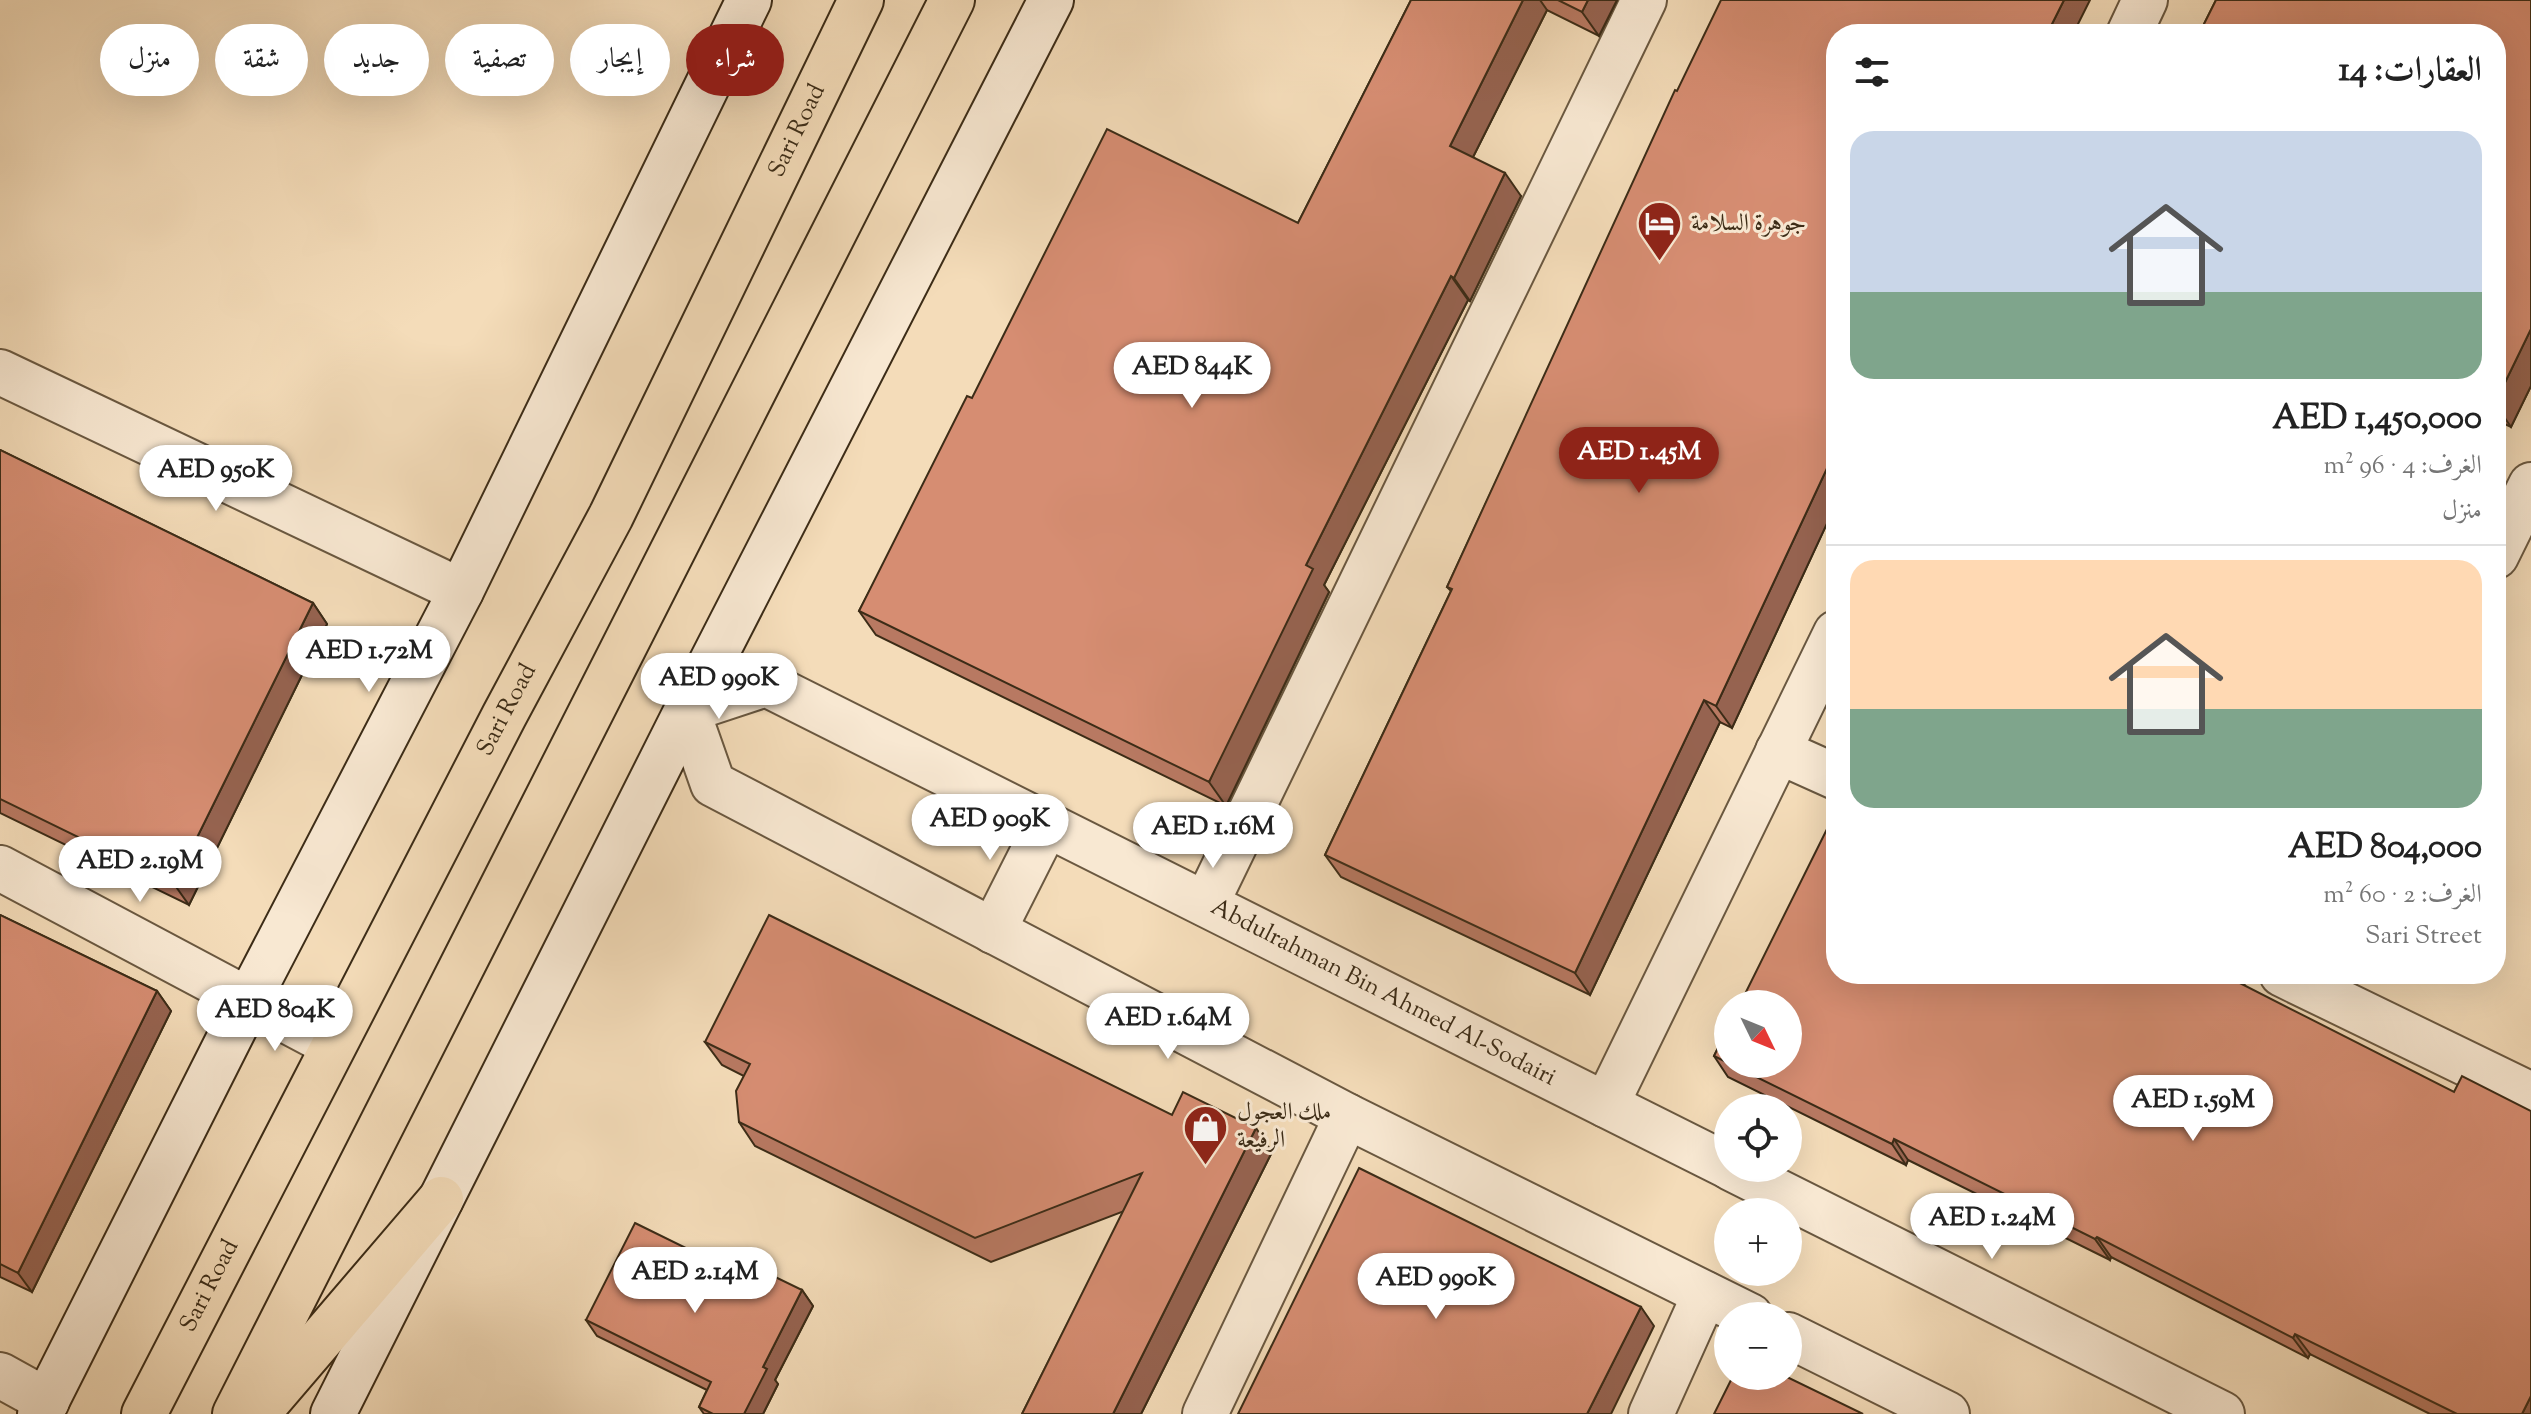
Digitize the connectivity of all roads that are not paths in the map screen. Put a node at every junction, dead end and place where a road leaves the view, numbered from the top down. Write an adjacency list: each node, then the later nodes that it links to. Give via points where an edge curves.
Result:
1 (749, 0): 11 (street)
2 (861, 0): 22 (main road, Sari Road, via 611,516)
3 (952, 0): 35 (main road)
4 (1051, 0): 13 (street)
5 (1644, 0): 18 (street)
6 (2145, 0): 7 (street)
7 (2134, 24)
8 (0, 372): 11 (street)
9 (2531, 485): 10 (street)
10 (2506, 536)
11 (461, 591): 21 (street)
12 (1826, 653): 14 (street)
13 (687, 710): 16 (street, Abdulrahman Bin Ahmed Al-Sodairi, via 766,684); 19 (street, via 713,784); 28 (street)
14 (1778, 751): 15 (street); 24 (street)
15 (1826, 773)
16 (1047, 824): 18 (street, Abdulrahman Bin Ahmed Al-Sodairi); 19 (street)
17 (0, 868): 21 (street)
18 (1206, 904): 24 (street, Abdulrahman Bin Ahmed Al-Sodairi)
19 (993, 931): 25 (street)
20 (2306, 984): 23 (street)
21 (248, 1001): 22 (street); 33 (street)
22 (333, 1045): 34 (main road, Sari Road)
23 (2531, 1095)
24 (1606, 1105): 26 (street, Abdulrahman Bin Ahmed Al-Sodairi)
25 (1347, 1116): 29 (street); 38 (street)
26 (1714, 1159)
27 (1760, 1182): 41 (street, Abdulrahman Bin Ahmed Al-Sodairi)
28 (441, 1199): 36 (main road); 37 (street)
29 (1705, 1294): 30 (street); 39 (street)
30 (1721, 1302)
31 (1802, 1342): 40 (street)
32 (0, 1375): 33 (street)
33 (43, 1407)
34 (144, 1414)
35 (235, 1414)
36 (257, 1414)
37 (333, 1414)
38 (1205, 1414)
39 (1651, 1414)
40 (1947, 1414)
41 (2222, 1414)

